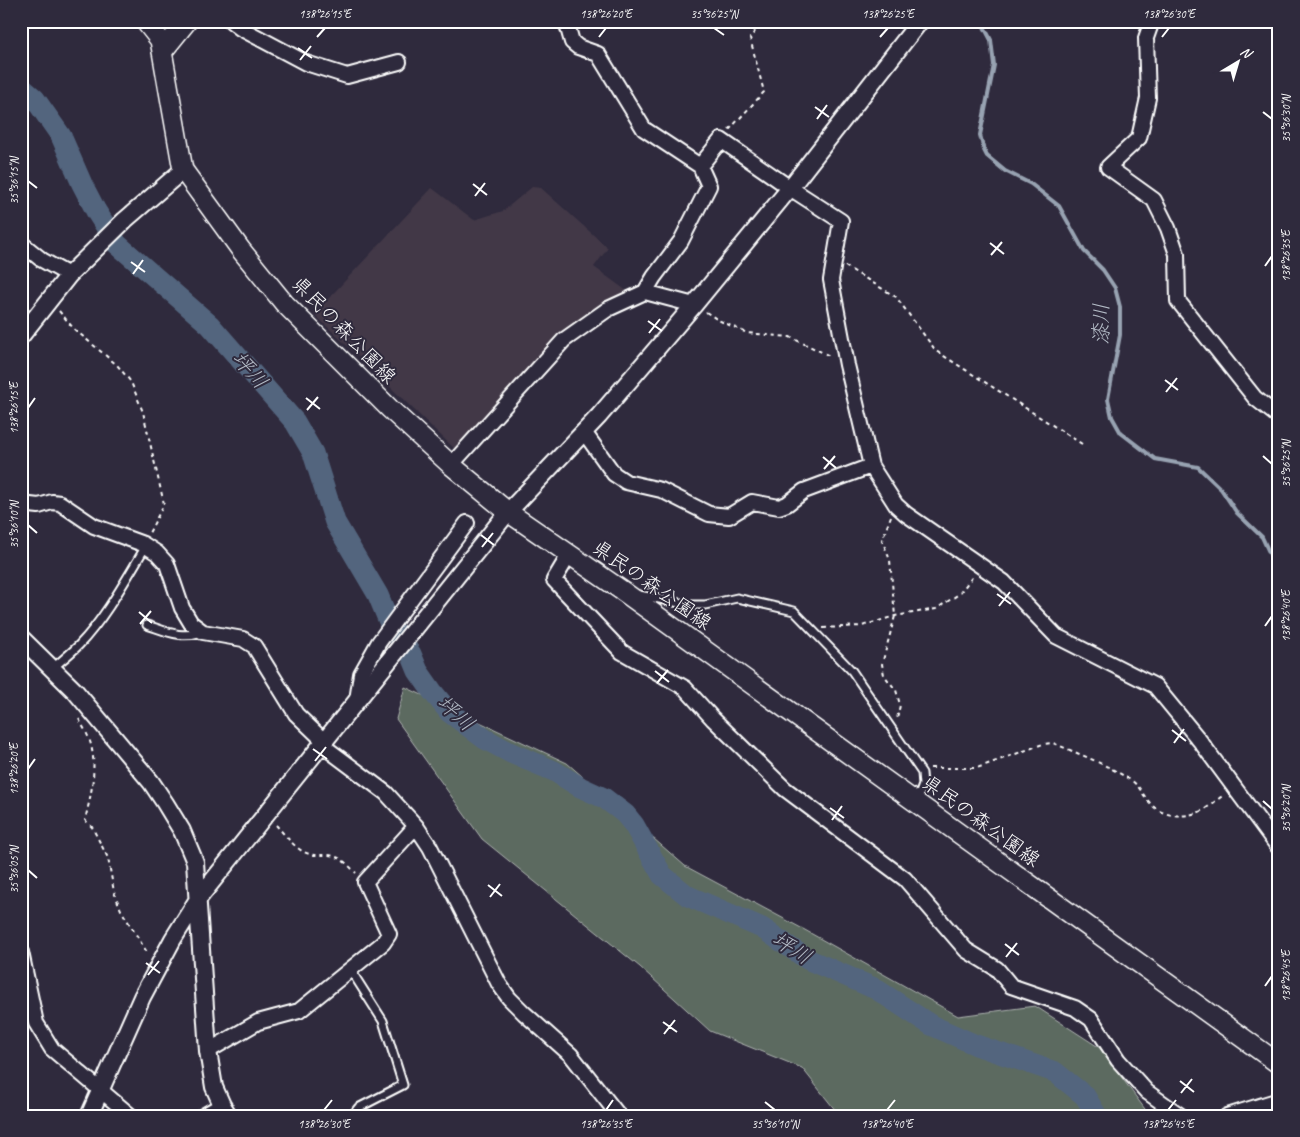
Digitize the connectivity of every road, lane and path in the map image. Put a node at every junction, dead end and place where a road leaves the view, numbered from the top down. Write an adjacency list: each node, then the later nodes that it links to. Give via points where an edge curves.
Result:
1 (145, 21): 8 (main road, 県民の森公園線, via 160,40)
2 (187, 21): 8 (main road)
3 (231, 21): 9 (street, via 306,63 347,76)
4 (566, 21): 11 (street, via 572,42 598,54 644,129)
5 (763, 21): 10 (path, via 750,38 764,92)
6 (1152, 21): 22 (street, via 1146,38 1148,98 1139,138 1108,167 1154,200 1177,254 1178,301 1255,398)
7 (918, 24): 13 (street)
8 (162, 52): 12 (main road, 県民の森公園線)
9 (399, 62)
10 (721, 140): 11 (street); 13 (street)
11 (700, 166): 17 (street, via 709,186 681,241)
12 (183, 170): 16 (street); 25 (main road, 県民の森公園線, via 284,303)
13 (790, 188): 15 (street, via 841,221); 19 (street)
14 (21, 243): 16 (street, via 42,260)
15 (834, 262): 21 (street, via 831,280); 24 (path, via 850,268 896,297 936,351)
16 (74, 270): 18 (street)
17 (645, 292): 19 (street); 25 (street, via 608,309 564,340)
18 (50, 299): 20 (street); 31 (path, via 74,329 131,382 143,412 164,504)
19 (694, 305): 21 (path, via 747,333 790,337); 23 (street)
20 (21, 336)
21 (847, 365): 26 (street)
22 (1279, 417)
23 (584, 432): 26 (street, via 614,474 626,482 661,490 709,514 728,516 752,502 779,507 820,484); 29 (street)
24 (1082, 444)
25 (451, 465): 29 (main road, 県民の森公園線)
26 (871, 466): 28 (street)
27 (21, 504): 31 (street, via 60,503 94,526)
28 (896, 505): 33 (street); 35 (path, via 882,540 890,560)
29 (508, 512): 32 (main road, 県民の森公園線); 42 (street)
30 (467, 523): 42 (street, via 379,642 361,674)
31 (144, 545): 38 (street, via 168,564 182,608); 40 (lane, via 93,627 79,645)
32 (569, 555): 34 (main road, 県民の森公園線); 66 (street, via 554,580 622,652 685,688 713,720 785,789 905,879 966,950 997,969 1011,986 1075,1008 1091,1019 1118,1060 1147,1092)
33 (981, 565): 35 (path, via 959,594 936,609); 46 (street, via 1004,582 1056,636 1155,686)
34 (624, 592): 37 (lane, via 690,605 737,598 794,611); 47 (main road, 県民の森公園線)
35 (895, 616): 37 (path, via 862,626); 43 (path, via 882,664 884,675 896,690 900,705)
36 (147, 624): 38 (lane, via 172,634 190,636)
37 (814, 629): 43 (lane, via 852,670)
38 (204, 632): 44 (street, via 243,639 254,646 296,714)
39 (21, 638): 40 (street)
40 (52, 668): 41 (street)
41 (75, 692): 52 (street, via 166,803 195,862); 54 (path, via 72,703 91,744 94,768 93,789 85,820 92,826 108,858 121,910)
42 (358, 700): 44 (street)
43 (894, 731): 45 (lane)
44 (323, 743): 48 (street); 49 (street, via 386,793)
45 (918, 768): 46 (path, via 977,768 1053,743 1132,780 1151,805 1163,814 1182,816 1199,812); 47 (lane, via 922,773 922,785)
46 (1234, 788): 50 (street)
47 (916, 802): 57 (main road, 県民の森公園線)
48 (265, 815): 51 (path, via 303,852 336,857); 52 (street)
49 (416, 826): 51 (street); 65 (street, via 430,847 499,984 509,998 571,1055)
50 (1279, 848)
51 (365, 882): 55 (street, via 389,934 383,943)
52 (198, 899): 54 (street); 56 (street)
53 (21, 952): 58 (street, via 36,1023 52,1049)
54 (158, 967): 58 (street)
55 (350, 969): 56 (street, via 299,1011 258,1022); 64 (lane, via 383,1021 403,1085 358,1108)
56 (208, 1051): 60 (street, via 214,1087)
57 (1279, 1064)
58 (102, 1090): 61 (street); 62 (street)
59 (1279, 1100): 67 (street)
60 (225, 1110): 63 (street)
61 (89, 1116)
62 (131, 1116)
63 (203, 1116)
64 (352, 1116)
65 (618, 1116)
66 (1181, 1116)
67 (1227, 1116)

